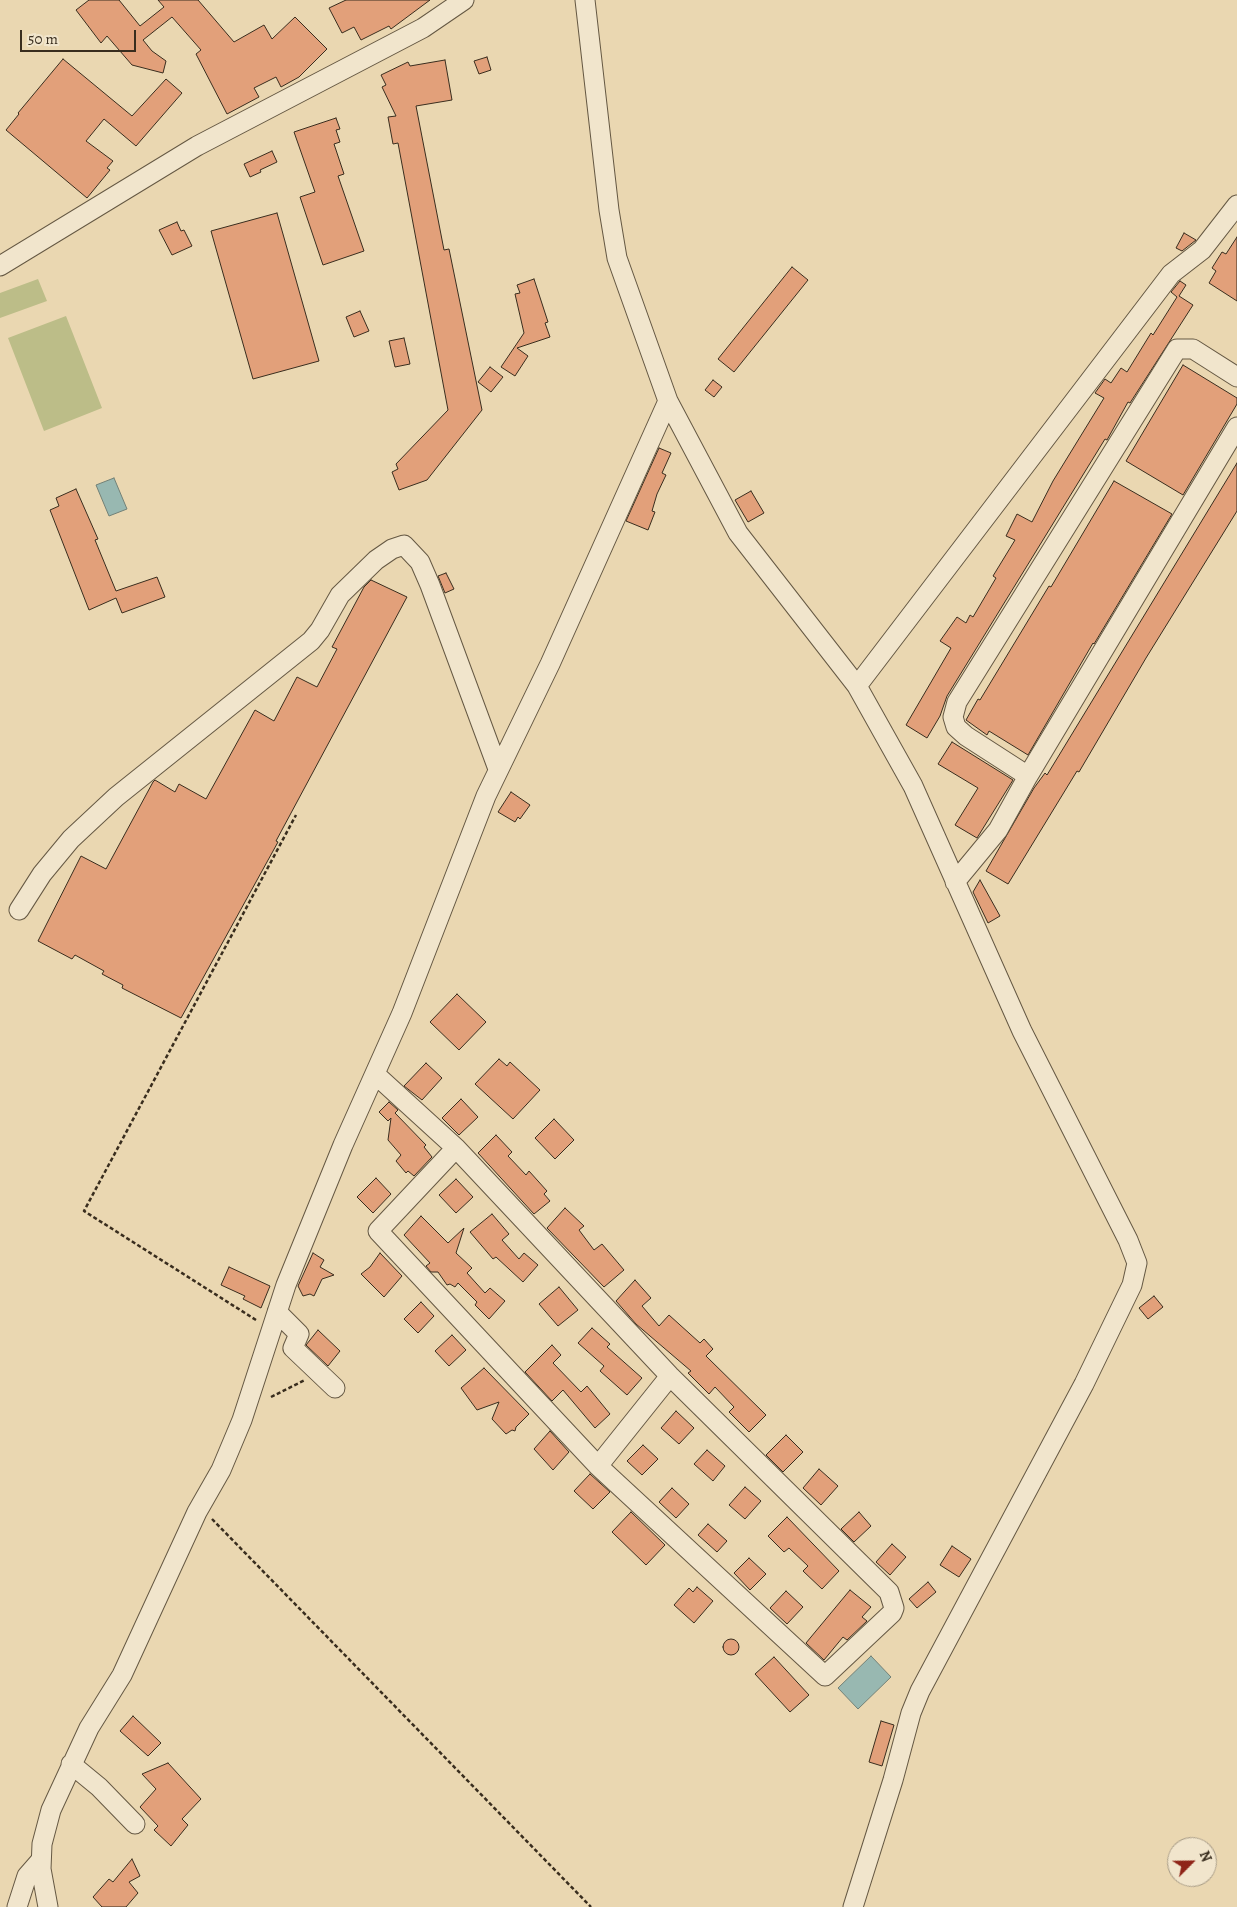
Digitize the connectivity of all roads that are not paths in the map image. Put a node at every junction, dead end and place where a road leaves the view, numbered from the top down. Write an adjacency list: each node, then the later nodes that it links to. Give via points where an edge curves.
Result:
1 (464, 0): 4 (street, via 423,28 197,146)
2 (585, 0): 6 (street, via 617,258)
3 (1237, 204): 8 (street, via 1202,250 1171,274)
4 (0, 266)
5 (1237, 377): 10 (street, via 1192,349 1177,349 957,702 953,717 956,727)
6 (668, 401): 8 (street, via 738,533); 9 (street, via 550,664)
7 (1237, 427): 10 (street)
8 (857, 686): 11 (street, via 913,786)
9 (498, 769): 12 (street, via 427,578 420,562 404,544 376,560 340,595 311,641 116,797 71,839 42,874); 13 (street)
10 (1028, 776): 11 (street, via 998,830)
11 (955, 882): 24 (street, via 1022,1031 1134,1252 1136,1273 1084,1384 920,1691)
12 (19, 910)
13 (376, 1075): 14 (street); 15 (street, via 340,1154)
14 (456, 1148): 16 (street); 18 (street, via 378,1231)
15 (274, 1321): 17 (street, via 298,1334 293,1348); 19 (street, via 242,1420 221,1470 200,1507 122,1674 96,1714)
16 (670, 1376): 18 (street); 18 (street, via 889,1592 894,1608 892,1613 825,1676)
17 (335, 1388)
18 (598, 1466)
19 (71, 1764): 20 (street); 21 (street, via 51,1810)
20 (135, 1824)
21 (41, 1860): 22 (street, via 27,1876); 23 (street)
22 (17, 1907)
23 (48, 1907)
24 (853, 1907)

